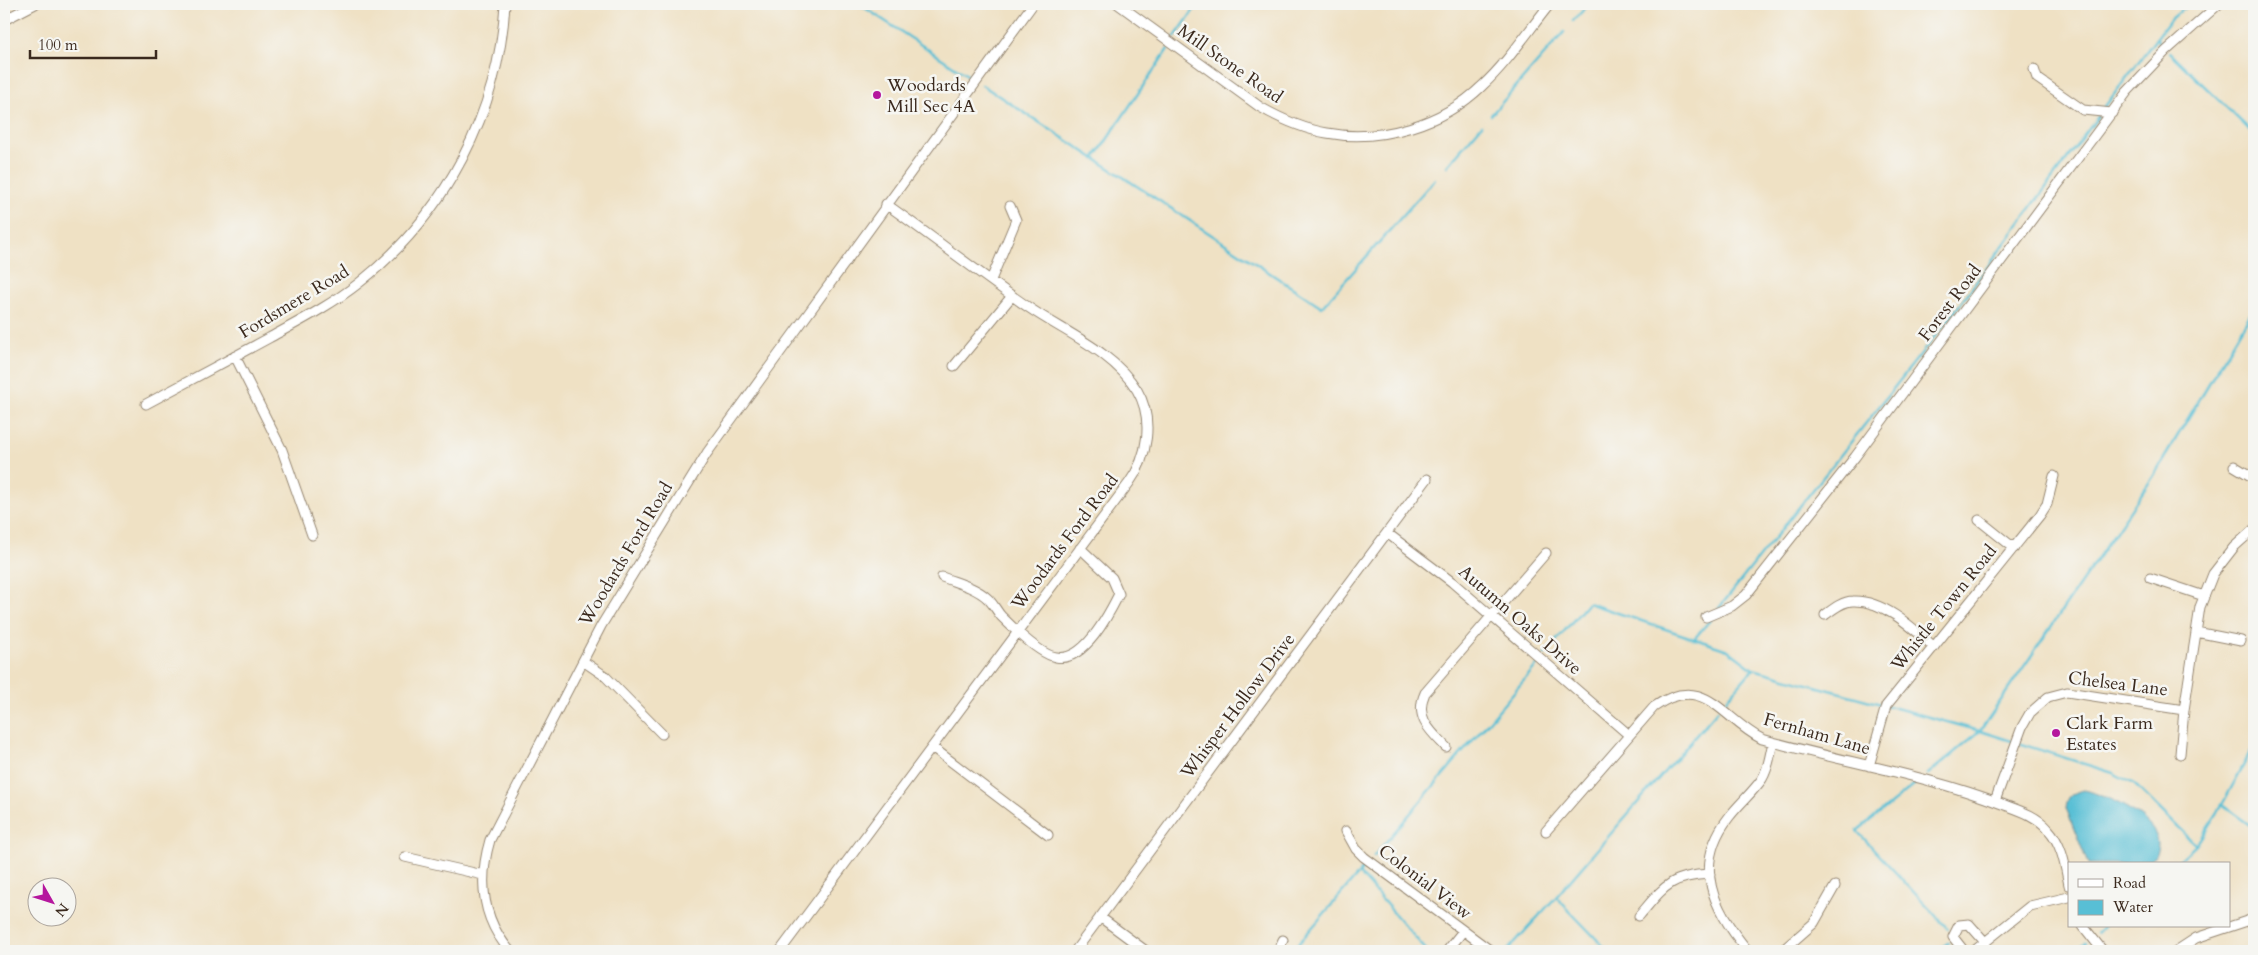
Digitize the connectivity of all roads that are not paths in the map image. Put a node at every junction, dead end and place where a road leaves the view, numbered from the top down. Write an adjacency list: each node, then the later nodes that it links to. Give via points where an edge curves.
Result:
1 (35, 4): 7 (street)
2 (505, 4): 14 (street, Fordsmere Road, via 500,51 488,101 452,178 420,224 359,283 311,315)
3 (1033, 4): 10 (street, Woodards Ford Road)
4 (1118, 4): 5 (street, Mill Stone Road, via 1260,107 1310,129 1355,135 1415,126 1464,102 1483,86)
5 (1550, 4)
6 (2219, 4): 9 (street, Forest Road, via 2155,62)
7 (4, 20)
8 (2034, 69): 9 (street, via 2037,78 2084,110)
9 (2112, 113): 33 (street, Forest Road, via 1855,457 1746,595 1732,606)
10 (886, 204): 12 (street, Woodards Ford Road); 38 (street, Woodards Ford Road, via 707,453 634,570)
11 (1010, 206): 12 (street, via 1016,220)
12 (991, 280): 13 (street, Woodards Ford Road)
13 (1012, 296): 15 (street); 25 (street, Woodards Ford Road, via 1118,366 1138,391 1144,409 1147,426 1145,450 1137,470)
14 (235, 356): 16 (street, Fordsmere Road); 24 (street, via 282,450)
15 (954, 366)
16 (146, 404)
17 (2234, 466): 19 (street)
18 (2054, 476): 26 (street, Whistle Town Road, via 2047,504)
19 (2254, 478)
20 (1427, 479): 23 (street, Whisper Hollow Drive)
21 (1979, 520): 26 (street)
22 (2254, 529): 30 (street, via 2224,559 2213,574)
23 (1387, 533): 32 (street, Autumn Oaks Drive); 58 (street, Whisper Hollow Drive)
24 (312, 535)
25 (1080, 548): 34 (street, Woodards Ford Road); 34 (street, via 1112,578 1119,594 1109,614 1080,650 1068,658 1054,657)
26 (2014, 548): 37 (street, Whistle Town Road)
27 (1546, 554): 32 (street)
28 (942, 577): 34 (street, via 968,586 986,597)
29 (2150, 578): 30 (street)
30 (2204, 596): 35 (street)
31 (1826, 614): 37 (street, via 1851,601 1867,604 1897,616)
32 (1491, 616): 41 (street, Autumn Oaks Drive); 44 (street, via 1422,700 1424,723)
33 (1706, 617)
34 (1018, 632): 43 (street, Woodards Ford Road)
35 (2196, 632): 36 (street); 39 (street)
36 (2241, 641)
37 (1934, 647): 46 (street, Whistle Town Road, via 1886,706)
38 (583, 661): 40 (street, via 605,676); 53 (street, Woodards Ford Road, via 490,840)
39 (2184, 710): 45 (street); 47 (street, Chelsea Lane, via 2067,692 2048,697 2030,713 2022,727)
40 (662, 734)
41 (1629, 735): 42 (street, Fernham Lane, via 1665,699 1692,694 1712,700 1754,735); 49 (street, Fernham Lane)
42 (1773, 742): 46 (street, Fernham Lane); 52 (street, via 1762,779 1728,818 1717,837)
43 (932, 747): 50 (street); 67 (street, Woodards Ford Road)
44 (1446, 747)
45 (2180, 754)
46 (1869, 766): 47 (street, Fernham Lane)
47 (1995, 801): 54 (street, Fernham Lane, via 2028,814 2048,828 2058,844)
48 (1346, 831): 63 (street, Colonial View, via 1360,853)
49 (1546, 831)
50 (1048, 835)
51 (404, 857): 53 (street)
52 (1710, 874): 57 (street, via 1675,880); 73 (street, via 1718,910)
53 (483, 875): 66 (street, Woodards Ford Road, via 487,910)
54 (2068, 881)
55 (1835, 886): 74 (street, via 1814,922)
56 (2068, 897): 65 (street, via 2030,906)
57 (1639, 916)
58 (1100, 917): 68 (street, Whisper Hollow Drive); 69 (street)
59 (2253, 919): 60 (street)
60 (2230, 927)
61 (2085, 928): 77 (street)
62 (2226, 928): 78 (street, via 2202,936)
63 (1463, 931): 71 (street); 72 (street, Colonial View)
64 (1283, 940): 70 (street)
65 (1985, 942): 75 (street, via 1968,924 1960,925 1953,937); 76 (street)
66 (510, 951)
67 (780, 951)
68 (1075, 951)
69 (1146, 951)
70 (1278, 951)
71 (1447, 951)
72 (1491, 951)
73 (1748, 951)
74 (1782, 951)
75 (1964, 951)
76 (1974, 951)
77 (2103, 951)
78 (2176, 951)

